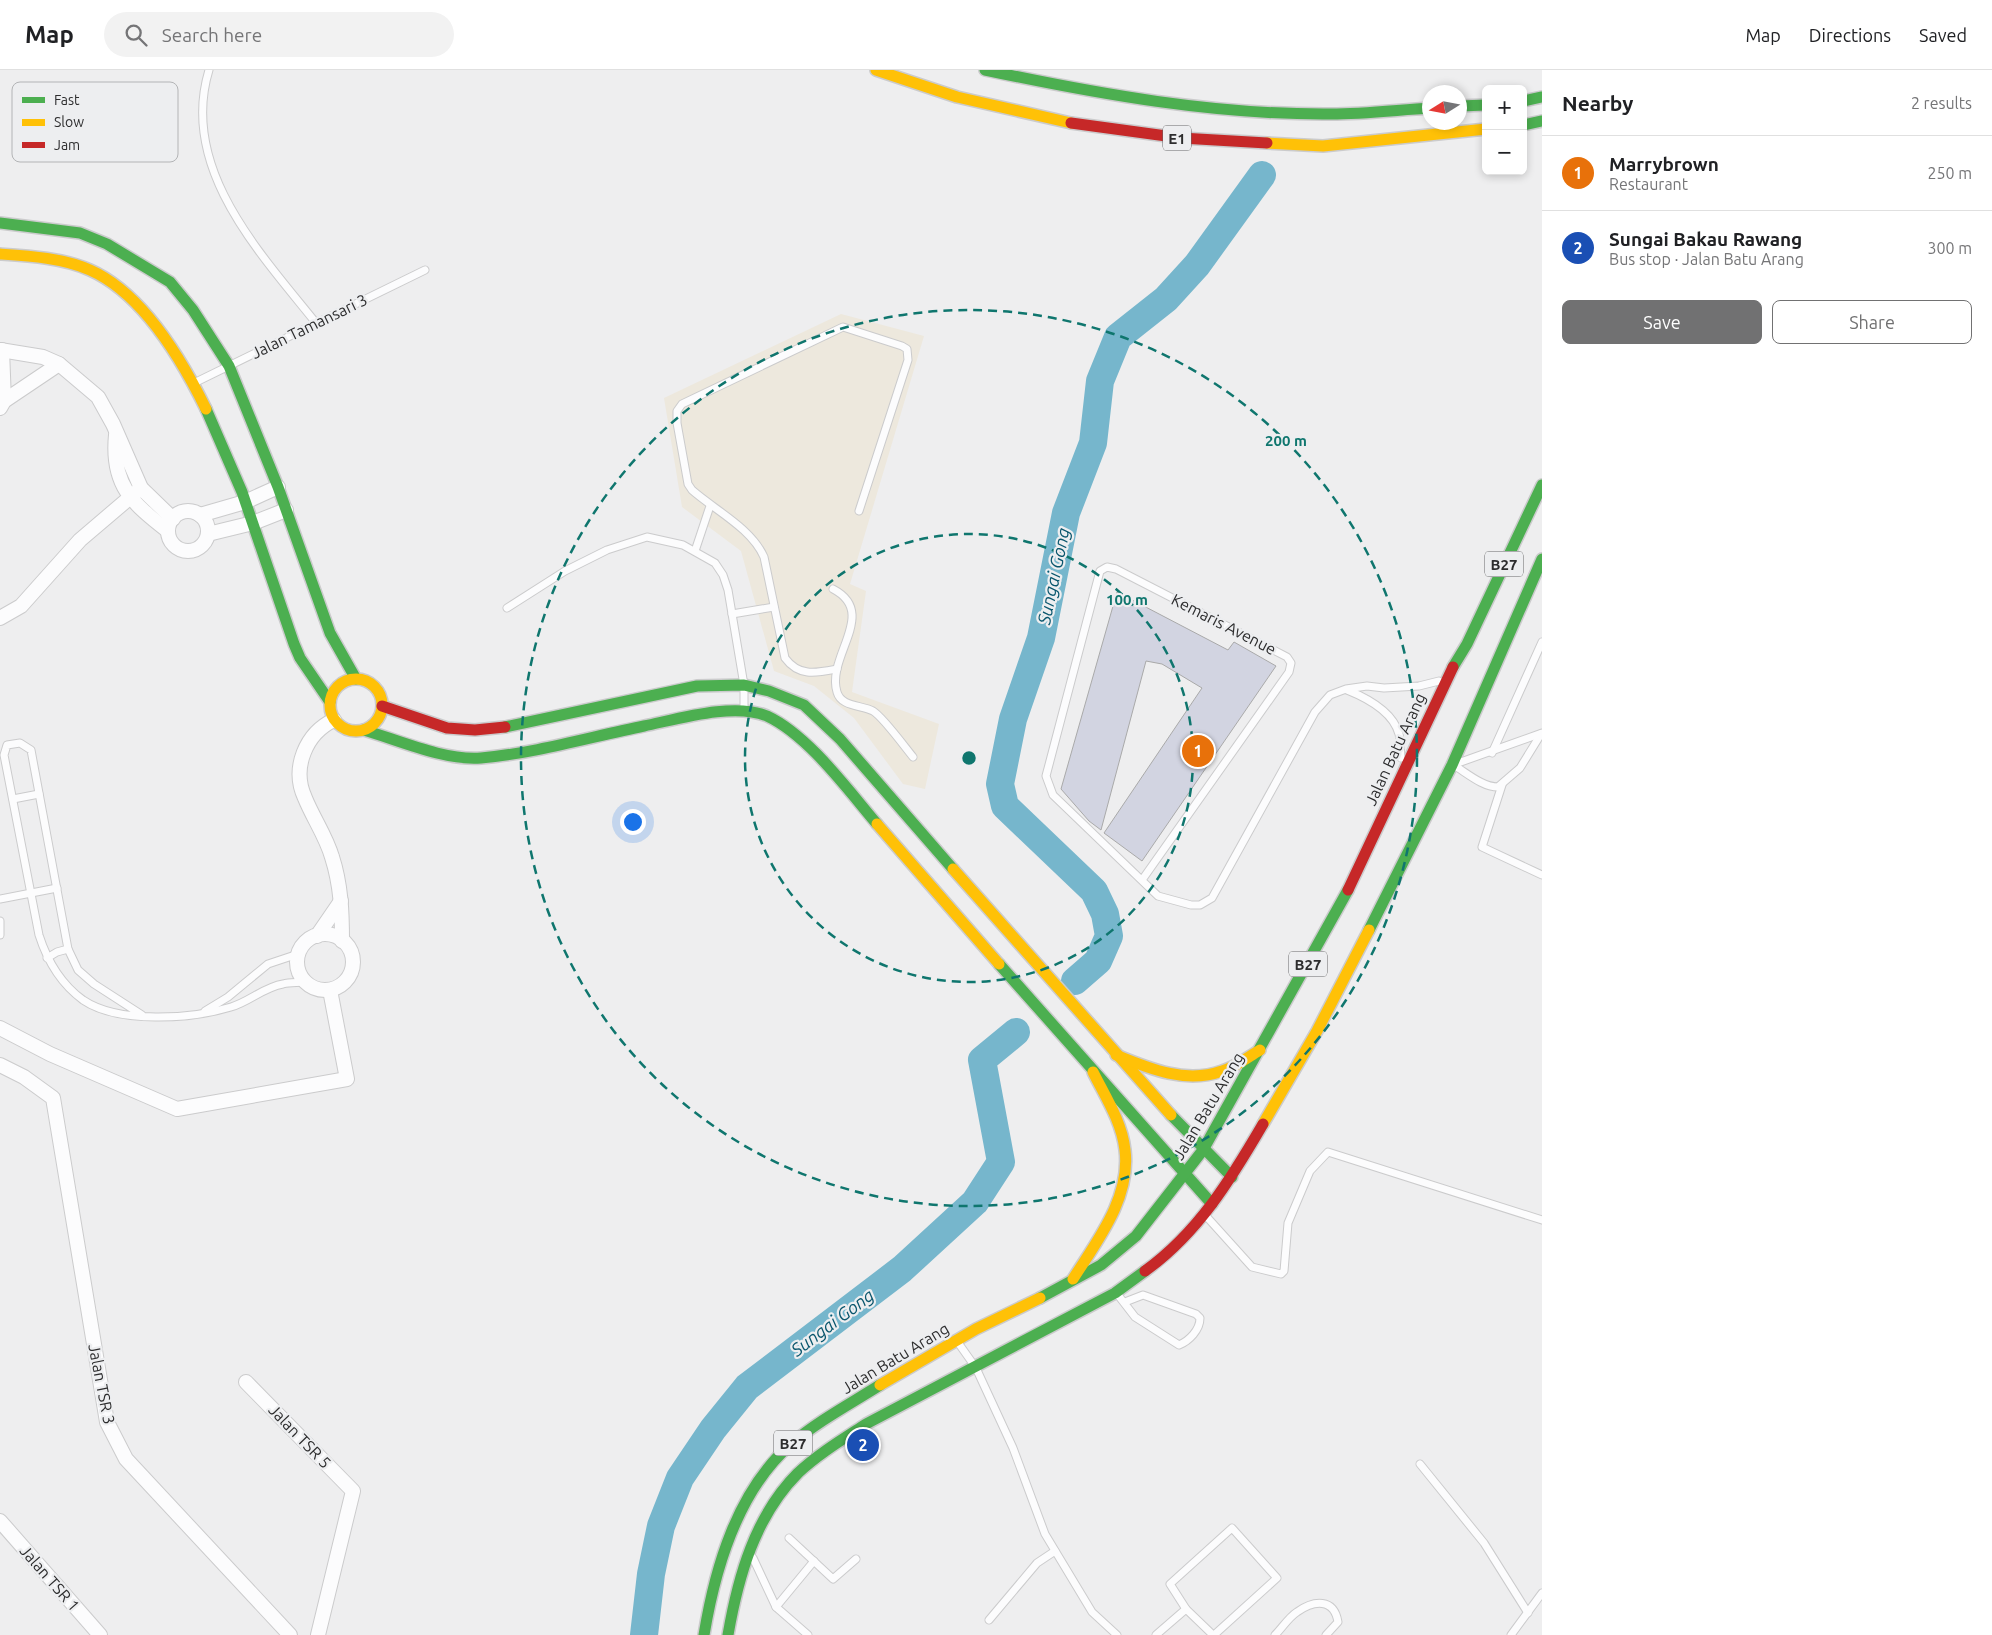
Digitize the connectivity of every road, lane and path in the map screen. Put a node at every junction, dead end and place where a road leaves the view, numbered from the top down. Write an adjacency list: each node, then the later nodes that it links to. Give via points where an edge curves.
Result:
1 (209, 70): 15 (lane, via 203,89 204,130 211,168 229,209)
2 (876, 70): 11 (main road, E1, via 957,97 1073,124 1181,138 1323,146)
3 (986, 70): 8 (main road, E1, via 1069,88 1188,106 1318,114)
4 (1542, 97): 5 (main road)
5 (1527, 100)
6 (1482, 105): 7 (main road)
7 (1467, 106)
8 (1422, 108)
9 (1542, 121): 10 (main road)
10 (1527, 124)
11 (1482, 129)
12 (0, 223): 18 (main road, via 80,233 107,244 170,282 194,310)
13 (0, 254): 19 (main road, via 54,260 92,270 136,302)
14 (425, 270): 15 (lane, Jalan Tamansari 3)
15 (316, 323): 18 (lane, Jalan Tamansari 3)
16 (1, 350): 17 (street, via 43,357); 20 (street)
17 (59, 364): 20 (street); 21 (street, via 98,397)
18 (229, 366): 19 (lane, Jalan Tamansari 3); 23 (main road)
19 (194, 383): 26 (main road)
20 (2, 405)
21 (116, 436): 24 (street); 25 (street, via 114,454 122,484)
22 (1542, 485): 44 (main road, Jalan Batu Arang / B27, via 1466,644)
23 (278, 487): 26 (street); 28 (main road)
24 (140, 488): 25 (street); 32 (street)
25 (130, 499): 32 (street); 40 (street, via 80,540 21,606)
26 (245, 502): 30 (street); 31 (main road)
27 (710, 506): 29 (lane, via 688,484 676,411 682,404 843,327 902,346 908,355 887,429); 34 (lane); 37 (lane, via 759,545)
28 (286, 510): 31 (street); 43 (main road, via 330,633)
29 (858, 511)
30 (200, 515): 32 (street, via 183,512); 33 (street, via 207,523)
31 (253, 523): 33 (street); 47 (main road, via 300,658)
32 (171, 525): 33 (street, via 173,544 184,551 202,546)
33 (208, 534)
34 (695, 551): 38 (lane, via 647,537 590,558); 39 (lane, via 715,563 723,575)
35 (1542, 560): 55 (main road, B27)
36 (833, 589): 42 (lane, via 850,603 853,620)
37 (774, 607): 39 (lane); 42 (lane, via 785,658 792,668 814,674)
38 (507, 608)
39 (732, 614): 45 (lane)
40 (0, 618)
41 (1542, 642): 53 (lane)
42 (837, 669): 54 (lane, via 837,692 844,702 875,712)
43 (356, 679): 47 (main road, via 336,688); 48 (main road, via 372,684)
44 (1444, 680): 46 (lane, Kemaris Avenue, via 1419,686); 56 (main road, Jalan Batu Arang / B27)
45 (744, 685): 48 (main road, via 697,686 512,726 475,730 447,728); 49 (lane); 79 (main road, via 804,705 840,739)
46 (1346, 689): 56 (lane, via 1366,698 1386,713 1399,733); 61 (lane, Kemaris Avenue, via 1330,695 1315,712 1212,898 1200,905 1190,905 1158,896)
47 (330, 702): 50 (main road)
48 (382, 706): 51 (main road, via 377,722)
49 (744, 711): 51 (main road, via 700,714 479,758 444,754); 81 (main road, via 766,716 787,729 821,759)
50 (334, 720): 51 (main road, via 347,730); 65 (street, via 309,740 302,754 299,774 304,796 332,855)
51 (364, 730)
52 (1542, 734): 53 (lane); 57 (lane, via 1520,768)
53 (1492, 753): 55 (lane)
54 (913, 757)
55 (1452, 765): 57 (lane, via 1492,787); 84 (main road, B27, via 1317,1030)
56 (1402, 773): 78 (main road, Jalan Batu Arang / B27, via 1346,895)
57 (1502, 785): 60 (lane, via 1482,847)
58 (39, 794): 59 (lane); 59 (lane, via 31,750 20,743 7,745 4,755); 62 (lane)
59 (12, 799): 63 (lane)
60 (1542, 875)
61 (1142, 880): 61 (lane, Kemaris Avenue, via 1053,796 1046,776 1100,572 1107,567 1287,657 1291,663 1289,672)
62 (56, 888): 63 (lane); 70 (lane)
63 (31, 893): 64 (lane); 72 (lane, via 39,935)
64 (0, 899)
65 (341, 901): 68 (street); 69 (street)
66 (0, 921): 67 (lane)
67 (0, 935)
68 (317, 936): 69 (street, via 334,936); 71 (street, via 302,946)
69 (342, 941): 74 (street, via 351,956 350,973 339,986)
70 (68, 949): 72 (lane); 76 (lane, via 78,970)
71 (298, 954): 73 (street, via 298,969); 75 (lane, via 268,964 228,997)
72 (48, 958): 76 (lane, via 59,976 83,1000 107,1011)
73 (306, 982): 74 (street, via 313,988); 75 (lane, via 282,984 232,1007)
74 (330, 990): 77 (street, via 348,1079 177,1109 50,1054)
75 (200, 1014): 76 (lane, via 176,1018)
76 (142, 1015)
77 (0, 1028)
78 (1261, 1050): 79 (main road, via 1223,1071 1191,1078 1146,1067); 82 (main road, Jalan Batu Arang / B27)
79 (1116, 1055): 82 (main road)
80 (0, 1065): 107 (street, Jalan TSR 3, via 53,1098 107,1422 126,1459)
81 (1093, 1072): 83 (main road); 88 (main road, via 1112,1110 1125,1150 1122,1193)
82 (1203, 1150): 83 (main road, Jalan Batu Arang / B27); 84 (main road)
83 (1184, 1175): 85 (main road); 88 (main road, Jalan Batu Arang / B27, via 1136,1236 1101,1265)
84 (1232, 1178): 85 (main road, B27)
85 (1212, 1204): 86 (main road, B27)
86 (1204, 1214): 87 (lane, via 1252,1267 1281,1274 1284,1271 1288,1223 1310,1172 1328,1152); 89 (main road, B27, via 1162,1258)
87 (1542, 1220)
88 (1071, 1282): 91 (main road, Jalan Batu Arang / B27)
89 (1115, 1293): 90 (lane); 92 (main road, B27)
90 (1125, 1302): 90 (lane, via 1135,1317 1179,1345 1186,1342 1200,1325 1196,1314 1143,1295)
91 (957, 1340): 92 (lane); 109 (main road, Jalan Batu Arang / B27, via 819,1423 790,1445 760,1480 730,1532 712,1588)
92 (976, 1368): 97 (main road, B27, via 866,1424 827,1448 797,1474 771,1508); 98 (lane)
93 (246, 1382): 108 (street, Jalan TSR 5, via 353,1491)
94 (1420, 1464): 104 (lane, via 1484,1542)
95 (0, 1521): 106 (street, Jalan TSR 1)
96 (789, 1538): 100 (lane)
97 (749, 1551): 102 (lane); 110 (main road, B27)
98 (1055, 1551): 105 (lane, via 1037,1563); 112 (lane, via 1092,1612)
99 (856, 1559): 100 (lane, via 833,1579)
100 (814, 1561): 102 (lane)
101 (1542, 1593): 104 (lane)
102 (776, 1606): 111 (lane)
103 (1186, 1609): 113 (lane); 114 (lane); 114 (lane, via 1170,1584 1232,1528 1277,1578)
104 (1528, 1613): 117 (lane)
105 (989, 1620)
106 (100, 1635)
107 (290, 1635)
108 (318, 1635)
109 (704, 1635)
110 (728, 1635)
111 (808, 1635)
112 (1117, 1635)
113 (1156, 1635)
114 (1214, 1635)
115 (1275, 1635): 116 (lane, via 1296,1612 1319,1602 1336,1612 1338,1622)
116 (1326, 1635)
117 (1511, 1635)

